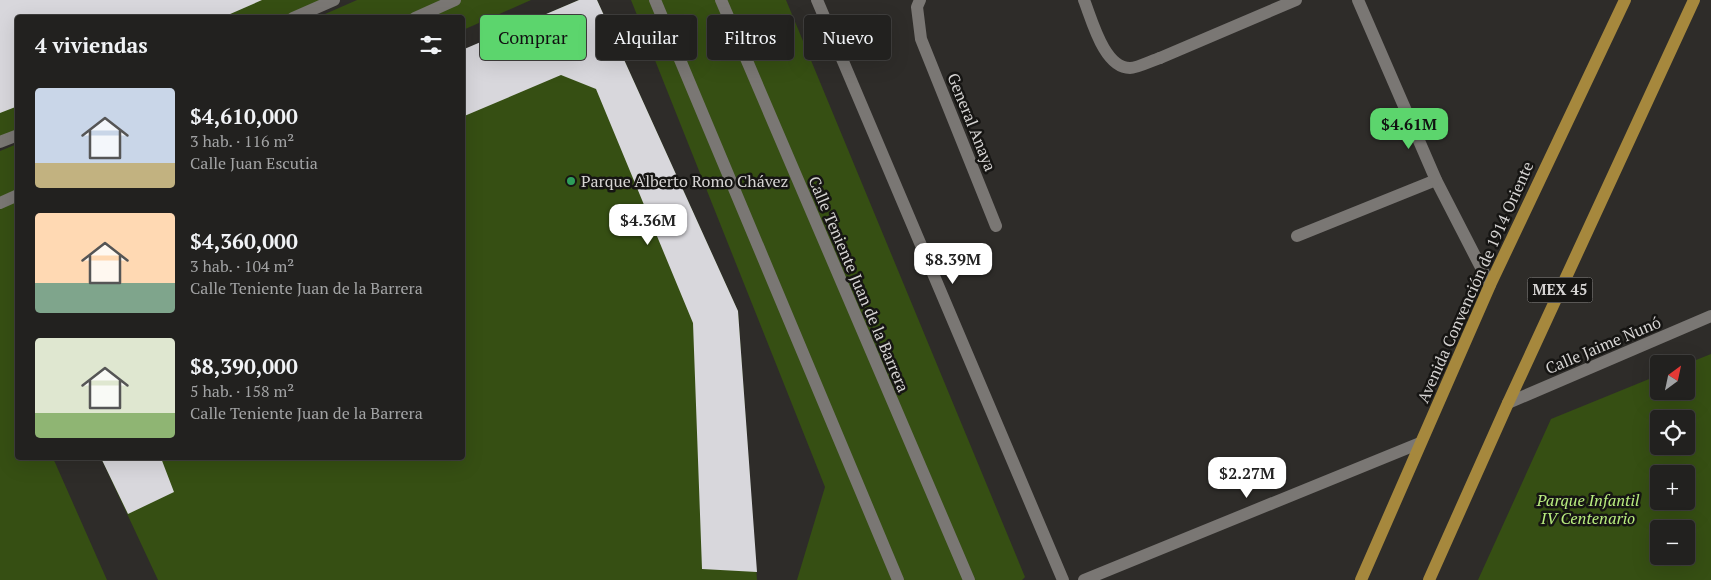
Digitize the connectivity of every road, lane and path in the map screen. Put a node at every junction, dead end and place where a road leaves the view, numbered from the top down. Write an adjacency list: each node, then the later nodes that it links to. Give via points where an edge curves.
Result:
1 (334, 0): 12 (street)
2 (454, 0): 13 (street)
3 (655, 0): 25 (street)
4 (721, 0): 26 (street, Calle Teniente Juan de la Barrera)
5 (817, 0): 27 (street)
6 (920, 0): 19 (street, General Anaya, via 917,7 921,39)
7 (1084, 0): 8 (street, via 1105,53 1130,68)
8 (1296, 0)
9 (1358, 0): 16 (street)
10 (1625, 0): 21 (main road, Avenida Convención de 1914 Oriente)
11 (1694, 0): 23 (main road, MEX 45)
12 (300, 15)
13 (422, 15)
14 (15, 135): 15 (street)
15 (0, 142)
16 (1436, 180): 20 (street); 21 (street)
17 (15, 197): 18 (street)
18 (0, 203)
19 (996, 226)
20 (1297, 236)
21 (1490, 285): 24 (main road, Avenida Convención de 1914 Oriente)
22 (1711, 316): 23 (street, Calle Jaime Nunó)
23 (1508, 404): 30 (main road, MEX 45)
24 (1420, 444): 28 (street); 29 (main road, Avenida Convención de 1914 Oriente)
25 (898, 580)
26 (968, 580)
27 (1063, 580)
28 (1084, 580)
29 (1361, 580)
30 (1429, 580)

